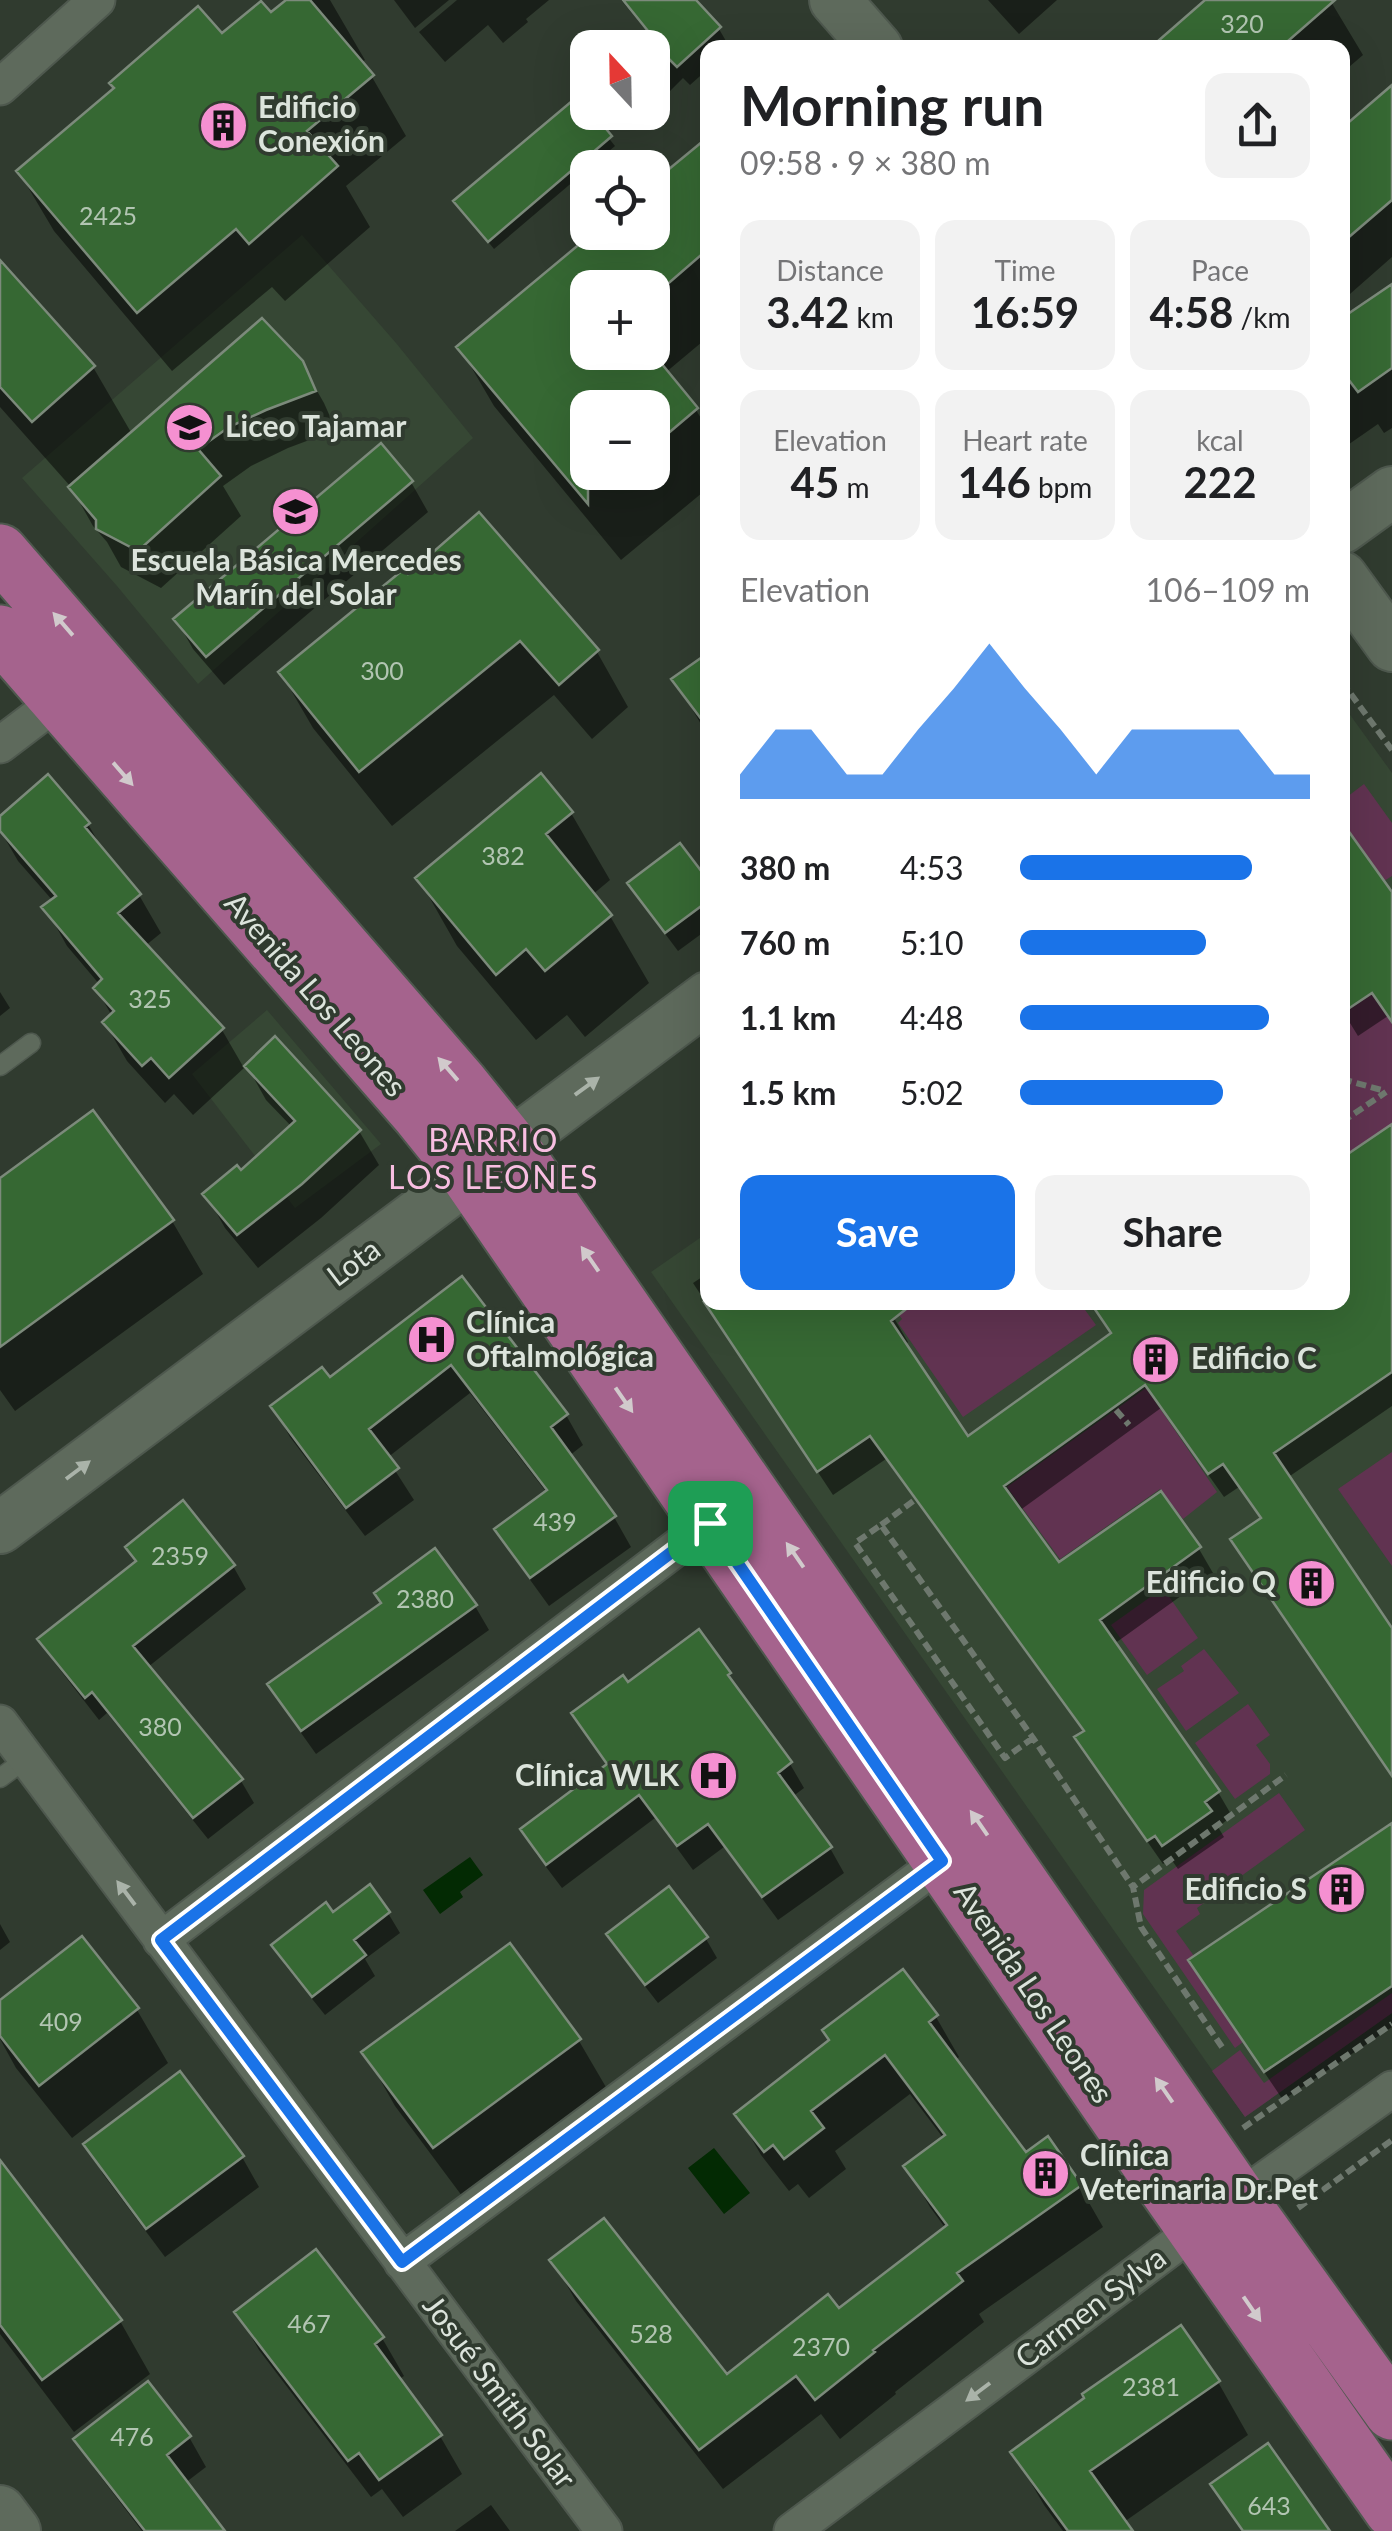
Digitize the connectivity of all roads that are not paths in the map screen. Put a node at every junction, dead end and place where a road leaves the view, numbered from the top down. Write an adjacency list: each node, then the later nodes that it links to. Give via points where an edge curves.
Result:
1 (97, 0): 4 (street)
2 (835, 0): 3 (street)
3 (870, 40)
4 (0, 87)
5 (1392, 492): 6 (street)
6 (1350, 522)
7 (0, 552): 11 (main road, Avenida Los Leones, one-way to 7)
8 (1350, 589): 10 (street)
9 (0, 633): 12 (main road, Avenida Los Leones)
10 (1392, 646)
11 (126, 696): 12 (street, via 90,693); 17 (main road, Avenida Los Leones, one-way to 11, via 460,1083)
12 (58, 701): 13 (street); 17 (main road, Avenida Los Leones, one-way to 17, via 420,1114)
13 (0, 745)
14 (700, 1003): 17 (street, Lota, one-way to 14)
15 (32, 1043): 16 (lane)
16 (0, 1066)
17 (489, 1160): 18 (main road, Avenida Los Leones, one-way to 18); 19 (street, Lota, one-way to 17); 25 (main road, Avenida Los Leones, one-way to 17)
18 (710, 1523): 22 (main road, Avenida Los Leones); 23 (street)
19 (0, 1528)
20 (0, 1723): 21 (street, Josué Smith Solar)
21 (13, 1768): 23 (street, Josué Smith Solar, one-way to 21)
22 (942, 1861): 25 (main road, Avenida Los Leones); 26 (street)
23 (161, 1940): 26 (street, Josué Smith Solar)
24 (1392, 2089): 25 (street, Carmen Sylva)
25 (1218, 2214): 27 (main road, Avenida Los Leones); 29 (main road, Avenida Los Leones, one-way to 29); 32 (street, Carmen Sylva, one-way to 32)
26 (402, 2262): 31 (street, Josué Smith Solar)
27 (1392, 2412)
28 (0, 2510): 30 (street)
29 (1392, 2510)
30 (16, 2531)
31 (604, 2531)
32 (792, 2531)

